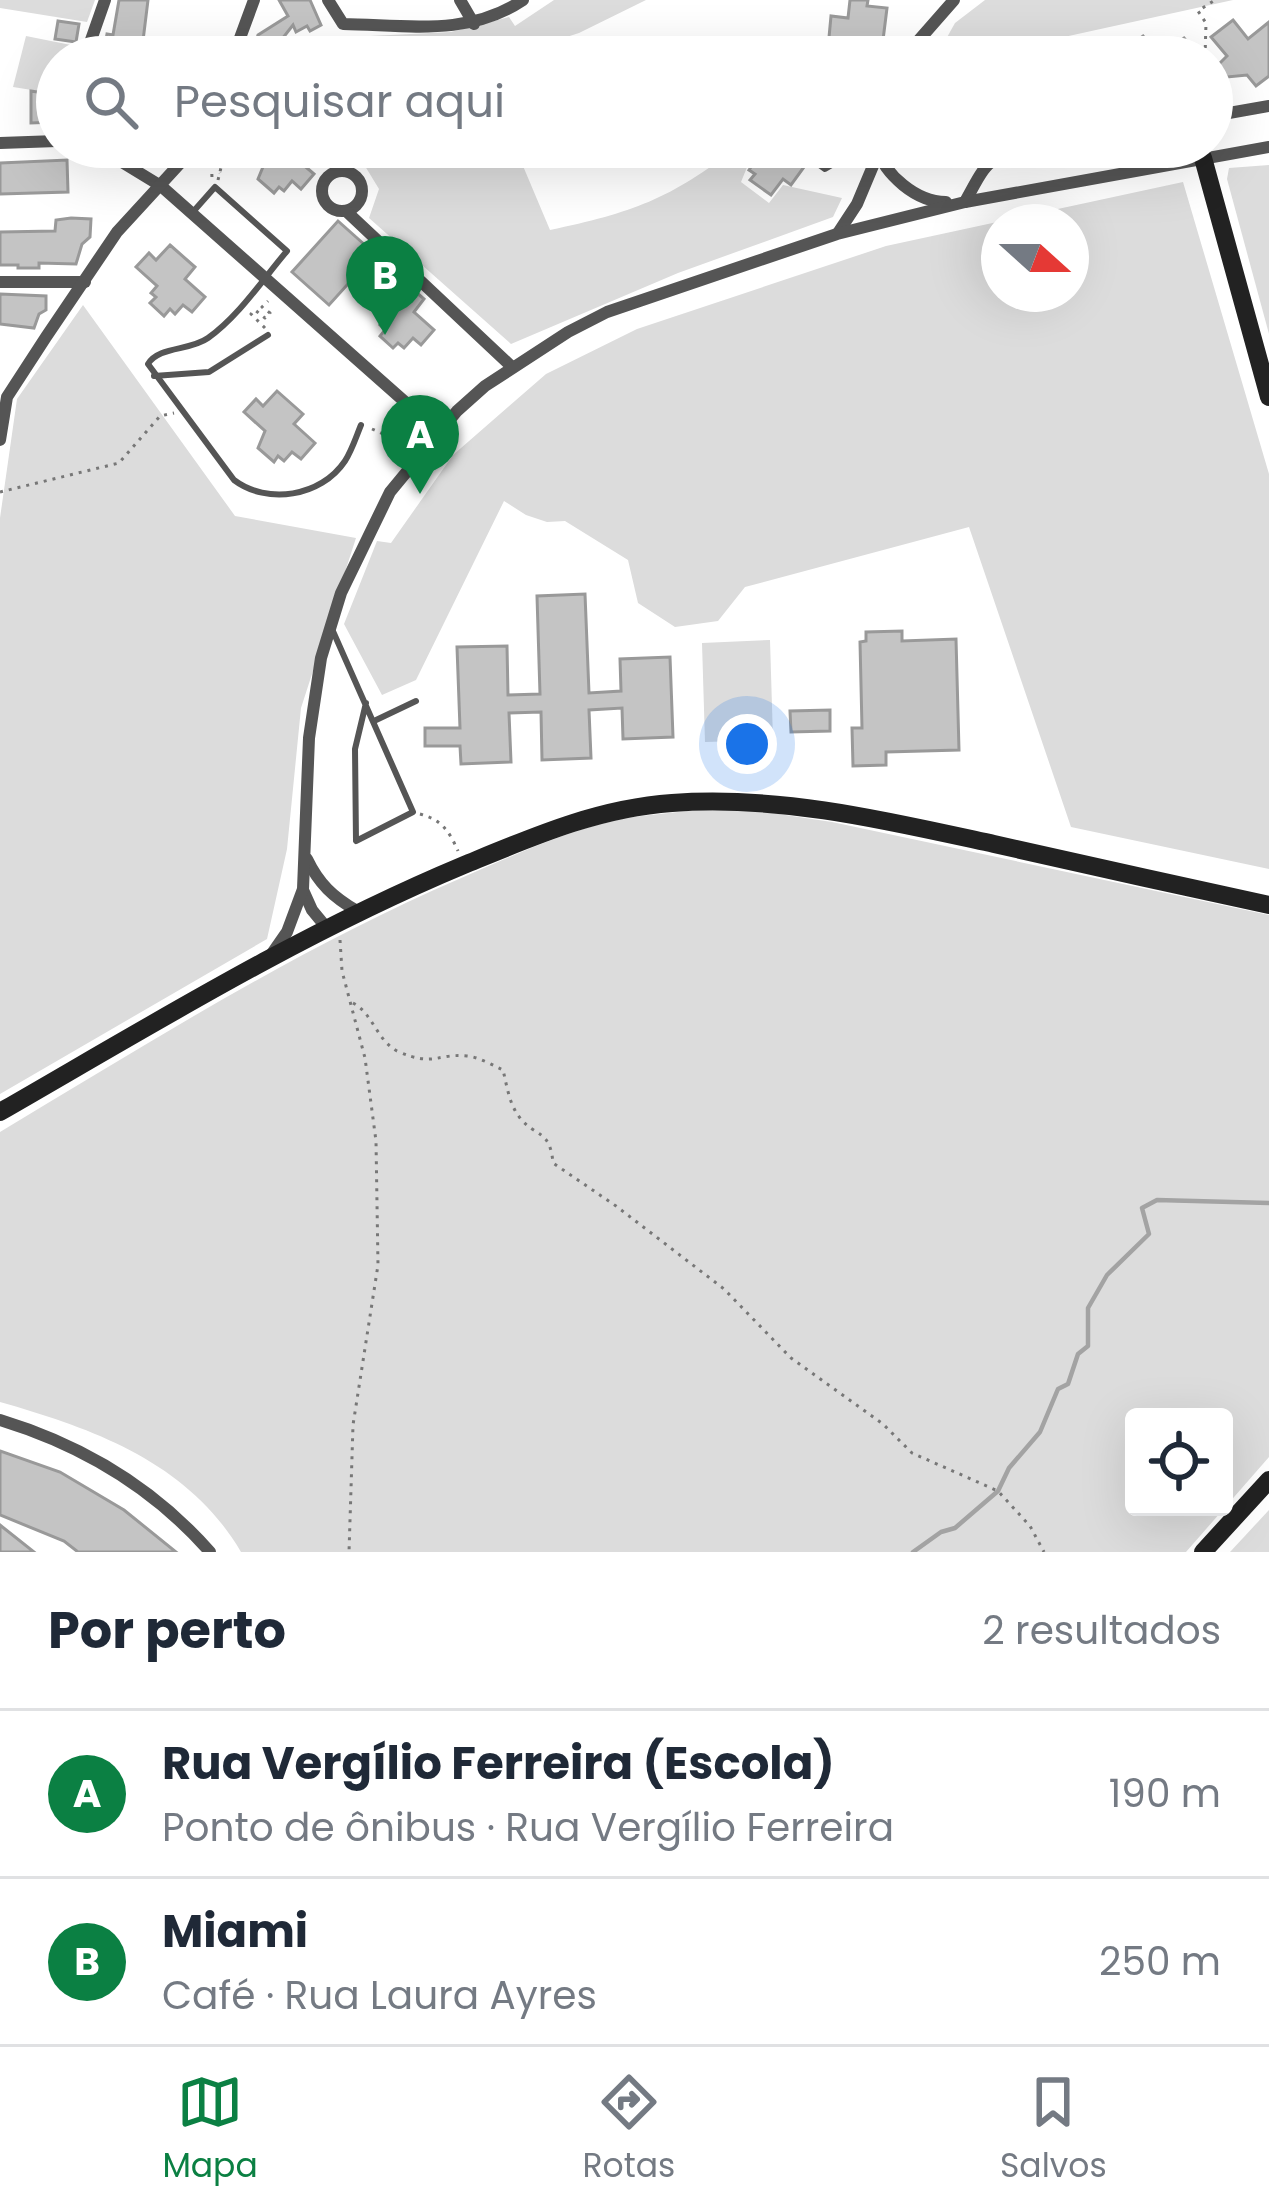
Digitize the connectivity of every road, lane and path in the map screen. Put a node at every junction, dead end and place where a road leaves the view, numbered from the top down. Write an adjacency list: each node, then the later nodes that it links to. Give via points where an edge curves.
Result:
1 (105, 0): 9 (street)
2 (254, 0): 10 (street)
3 (328, 0): 8 (street, via 343,24)
4 (460, 0): 8 (street)
5 (523, 0): 8 (street)
6 (954, 0): 11 (street)
7 (1215, 0): 12 (path, via 1198,11)
8 (474, 24)
9 (92, 36)
10 (241, 36)
11 (922, 36)
12 (1206, 36)
13 (1269, 106): 14 (street)
14 (1233, 112)
15 (36, 142): 16 (street)
16 (0, 143)
17 (1269, 147): 18 (street)
18 (1233, 153)
19 (132, 168): 33 (street)
20 (177, 168): 33 (street)
21 (209, 168): 34 (path)
22 (217, 168): 32 (path)
23 (332, 168): 30 (path)
24 (871, 168): 38 (street)
25 (892, 168): 35 (street, via 931,202)
26 (975, 168): 31 (path)
27 (984, 168): 31 (street)
28 (1149, 168): 35 (street)
29 (1206, 168): 47 (street)
30 (334, 172): 36 (street, via 322,197); 36 (street, via 349,171 362,188 359,203)
31 (981, 173): 35 (street)
32 (221, 175)
33 (161, 186): 37 (street); 41 (street)
34 (214, 187): 37 (lane); 39 (lane, via 287,250)
35 (965, 202): 38 (street)
36 (346, 211): 45 (street)
37 (192, 213): 39 (street)
38 (837, 234): 45 (street, via 607,312)
39 (264, 278): 42 (street); 46 (lane, via 205,341 151,358)
40 (0, 282): 41 (street)
41 (85, 282): 52 (street, via 7,397)
42 (278, 290): 43 (path, via 262,307 265,318 251,314); 49 (street)
43 (263, 323)
44 (268, 335): 46 (lane, via 209,372)
45 (512, 367): 51 (street)
46 (154, 376): 48 (lane)
47 (1269, 396)
48 (182, 411): 50 (lane, via 234,480 273,497 326,479 346,460); 53 (path, via 160,416 118,463)
49 (422, 417): 50 (path, via 401,442); 51 (street)
50 (361, 425)
51 (439, 432): 54 (street, via 383,503)
52 (0, 440)
53 (0, 492)
54 (331, 626): 56 (lane); 59 (street, via 309,738)
55 (416, 701): 57 (lane)
56 (366, 704): 57 (lane); 58 (lane, via 355,748 356,841)
57 (374, 722): 58 (lane)
58 (413, 812): 60 (path, via 448,829)
59 (304, 852): 61 (street); 63 (street, via 316,879)
60 (465, 865): 62 (street, via 622,809 738,802 872,819); 63 (street)
61 (303, 890): 64 (street); 65 (street)
62 (1269, 905)
63 (357, 911): 64 (street)
64 (331, 924): 65 (street); 66 (path)
65 (272, 956): 67 (street)
66 (352, 1003): 71 (path, via 374,1117 377,1265 353,1425); 72 (path, via 402,1053 437,1061 471,1056 503,1070 514,1112 540,1130 553,1163 724,1289 791,1358 912,1453 998,1491)
67 (0, 1112)
68 (0, 1420): 70 (street, via 108,1466 147,1491)
69 (1269, 1480): 73 (street)
70 (210, 1552)
71 (350, 1552)
72 (1044, 1552)
73 (1203, 1552)

